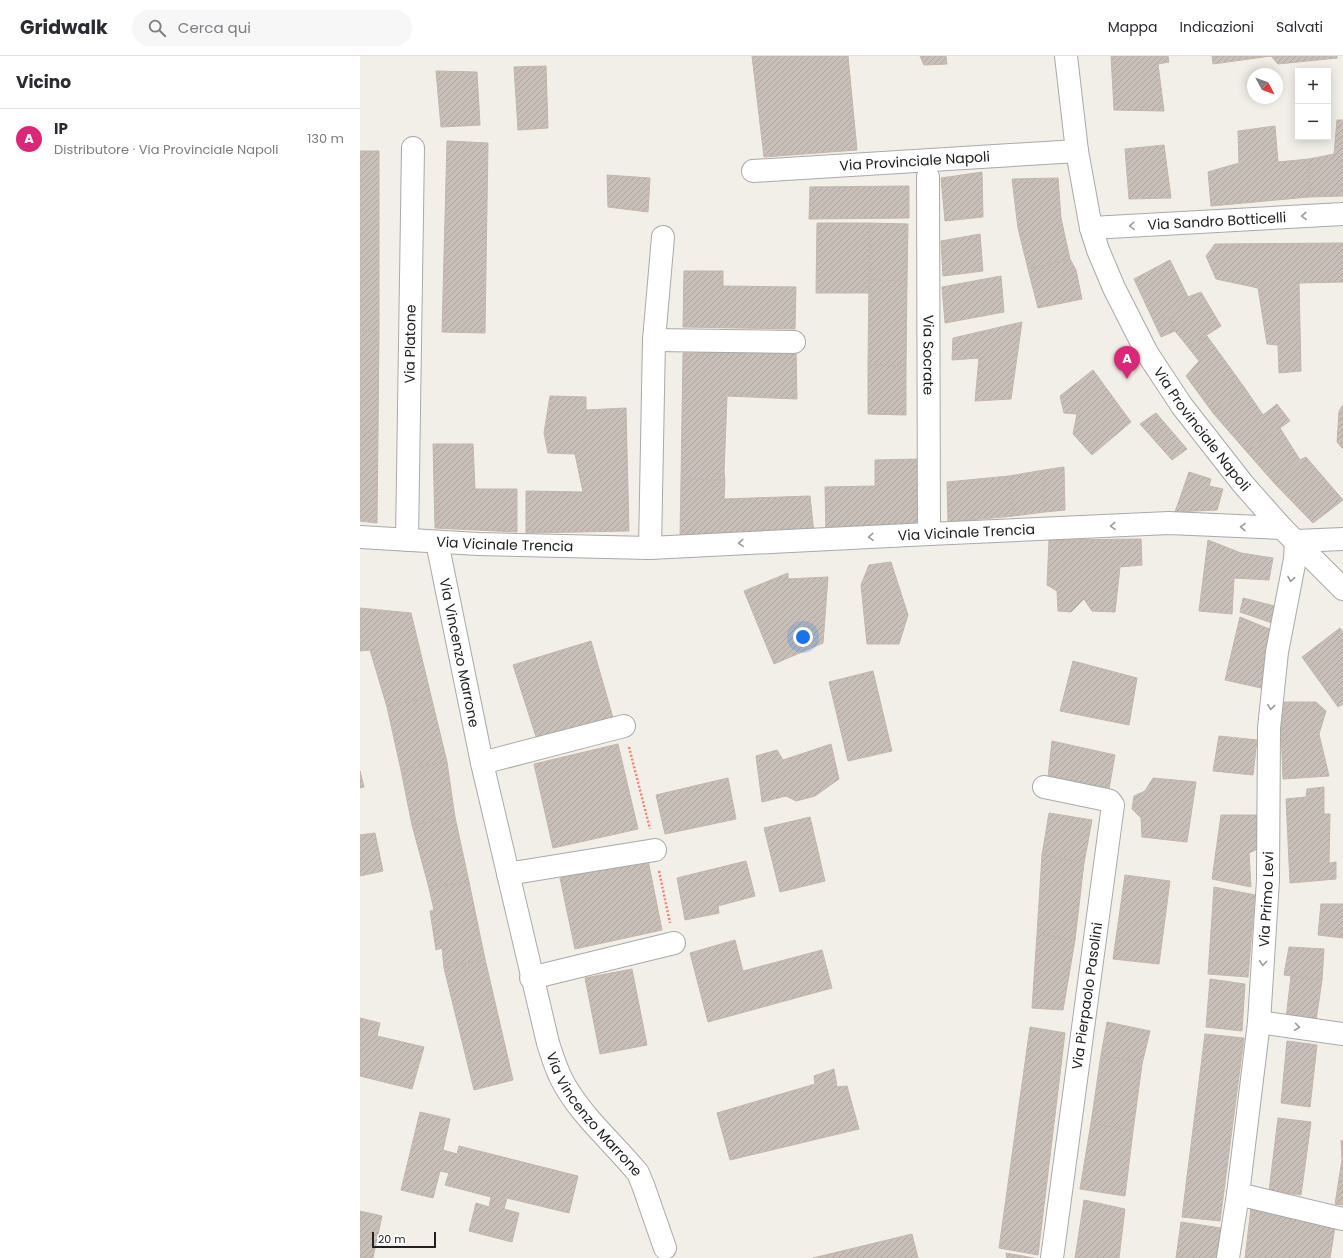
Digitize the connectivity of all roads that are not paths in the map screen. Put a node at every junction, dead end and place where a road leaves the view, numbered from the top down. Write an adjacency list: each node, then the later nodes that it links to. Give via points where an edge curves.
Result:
1 (1066, 56): 3 (street, Via Provinciale Napoli)
2 (413, 148): 15 (street, Via Platone)
3 (1076, 151): 4 (street, Via Provinciale Napoli); 7 (street, Via Provinciale Napoli)
4 (753, 171)
5 (928, 177): 11 (street, Via Socrate)
6 (1343, 214): 7 (street, Via Sandro Botticelli, one-way to 7)
7 (1091, 228): 12 (street, Via Provinciale Napoli, via 1114,288 1147,353 1187,412 1242,484)
8 (663, 237): 9 (street)
9 (654, 340): 10 (street); 17 (street)
10 (794, 342)
11 (929, 534): 12 (street, Via Vicinale Trencia, one-way to 11, via 1169,523); 17 (street, Via Vicinale Trencia, one-way to 17)
12 (1289, 534): 14 (street, Via Vicinale Trencia); 18 (street, Via Provinciale Napoli); 26 (street, Via Primo Levi, one-way to 26, via 1295,559 1277,652 1269,728 1268,880)
13 (360, 537): 15 (street, Via Vicinale Trencia)
14 (1343, 539)
15 (407, 540): 16 (street, Via Vicinale Trencia)
16 (437, 542): 17 (street, Via Vicinale Trencia); 20 (street, Via Vincenzo Marrone)
17 (650, 548)
18 (1343, 589)
19 (624, 726): 20 (street)
20 (482, 763): 23 (street, Via Vincenzo Marrone)
21 (1044, 787): 31 (street, Via Pierpaolo Pasolini, via 1107,800 1113,805)
22 (655, 850): 23 (street)
23 (508, 874): 25 (street, Via Vincenzo Marrone)
24 (674, 943): 25 (street)
25 (532, 978): 30 (street, Via Vincenzo Marrone, via 556,1068 577,1104 638,1173)
26 (1259, 1022): 27 (street, one-way to 27); 28 (street, Via Primo Levi)
27 (1343, 1034)
28 (1238, 1194): 29 (street); 32 (street, Via Primo Levi)
29 (1343, 1219)
30 (665, 1248)
31 (1052, 1258)
32 (1228, 1258)

